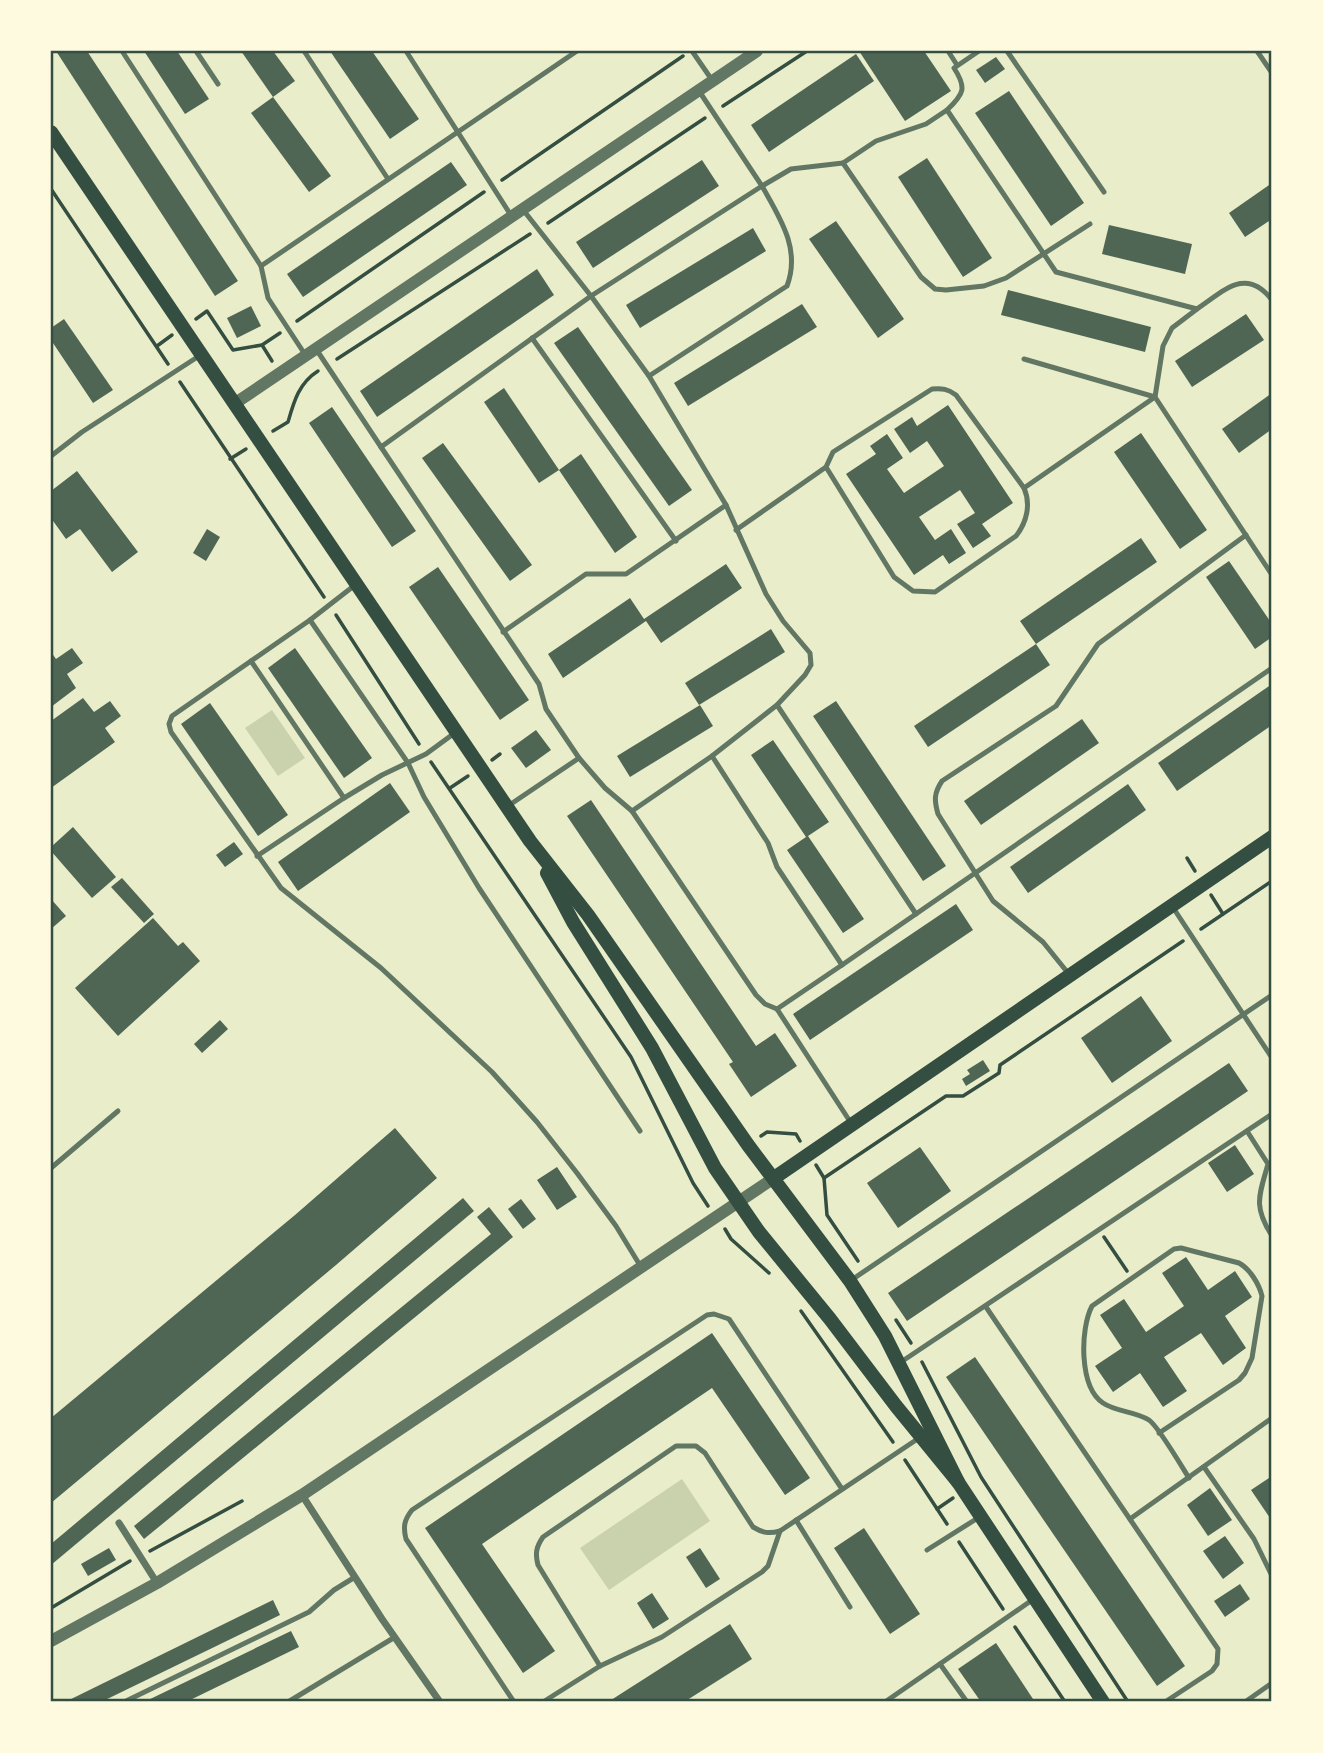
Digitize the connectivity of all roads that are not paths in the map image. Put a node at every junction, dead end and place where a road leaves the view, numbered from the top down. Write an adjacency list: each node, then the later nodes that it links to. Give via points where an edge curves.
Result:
1 (122, 51): 27 (lane)
2 (196, 51): 15 (lane)
3 (304, 51): 21 (lane)
4 (406, 51): 18 (lane)
5 (577, 51): 18 (lane)
6 (691, 51): 14 (lane)
7 (757, 51): 14 (street)
8 (948, 51): 12 (lane)
9 (979, 51): 12 (lane)
10 (1007, 51): 23 (lane)
11 (1257, 51): 13 (lane)
12 (957, 65): 17 (lane, via 954,68 962,80 960,97)
13 (1272, 73)
14 (713, 81): 16 (street)
15 (218, 84)
16 (699, 90): 22 (lane); 24 (street)
17 (947, 110): 20 (lane, via 926,124 876,141); 26 (lane)
18 (458, 130): 21 (lane); 24 (lane, via 493,186)
19 (51, 132): 33 (main road)
20 (843, 163): 22 (lane, via 792,169); 26 (lane, via 921,276 935,289 984,286)
21 (388, 179): 27 (lane)
22 (762, 186): 28 (lane); 35 (lane, via 791,245 792,274 787,286)
23 (1104, 192)
24 (517, 213): 28 (lane); 32 (street)
25 (1090, 224): 26 (lane)
26 (1043, 254): 30 (lane, via 1056,272)
27 (261, 265): 32 (lane, via 268,298)
28 (591, 296): 31 (lane); 35 (lane)
29 (1272, 300): 30 (lane, via 1253,282 1241,283)
30 (1196, 309): 36 (lane, via 1172,328 1163,346)
31 (532, 338): 38 (lane); 45 (lane)
32 (311, 352): 37 (street); 38 (lane)
33 (200, 355): 37 (main road); 39 (lane)
34 (1024, 359): 36 (lane)
35 (649, 376): 42 (lane)
36 (1155, 397): 41 (lane); 44 (lane)
37 (234, 404): 47 (main road)
38 (381, 447): 49 (lane)
39 (51, 456)
40 (826, 467): 41 (lane, via 833,452 932,389 942,388 956,395); 41 (lane, via 894,578 913,591 926,593 935,592 1016,536 1029,504); 43 (lane)
41 (1024, 488)
42 (726, 505): 43 (lane); 45 (lane)
43 (736, 530): 52 (lane, via 766,594 810,653 811,665 805,675)
44 (1246, 535): 46 (lane); 63 (lane, via 1098,644 1056,706 942,781 935,792 937,814)
45 (676, 541): 49 (lane, via 626,574 586,574)
46 (1272, 575)
47 (356, 584): 48 (lane); 53 (main road)
48 (310, 620): 50 (lane); 56 (lane)
49 (503, 632): 55 (lane, via 539,684 546,709)
50 (251, 661): 57 (lane); 62 (lane, via 172,716 169,724 196,771)
51 (1272, 668): 63 (lane)
52 (777, 705): 54 (lane); 65 (lane)
53 (456, 732): 56 (lane); 58 (main road)
54 (712, 756): 59 (lane); 66 (lane)
55 (579, 758): 58 (lane); 59 (lane)
56 (408, 763): 57 (lane); 75 (lane, via 479,888)
57 (344, 798): 62 (lane)
58 (506, 807): 61 (main road)
59 (632, 811): 69 (lane, via 756,995)
60 (1272, 837): 64 (main road)
61 (530, 841): 79 (main road, via 589,915); 80 (main road, via 573,922 652,1048 705,1152)
62 (257, 856): 82 (lane, via 292,899 381,968 492,1072 577,1173)
63 (975, 874): 65 (lane); 67 (lane, via 993,901 1043,942)
64 (1172, 906): 67 (main road); 70 (lane)
65 (916, 914): 66 (lane)
66 (842, 965): 69 (lane)
67 (1070, 976): 74 (main road)
68 (1272, 995): 70 (lane)
69 (777, 1009): 74 (lane)
70 (1244, 1014): 71 (lane); 83 (lane)
71 (1272, 1058)
72 (118, 1111): 78 (lane)
73 (1272, 1114): 76 (lane)
74 (853, 1125): 79 (main road)
75 (640, 1131)
76 (1247, 1131): 77 (lane); 84 (lane)
77 (1270, 1162): 81 (lane, via 1258,1199 1261,1218)
78 (51, 1168)
79 (774, 1178): 80 (street); 83 (main road)
80 (738, 1202): 82 (street); 88 (main road)
81 (1272, 1236)
82 (642, 1267): 93 (street)
83 (850, 1281): 85 (main road)
84 (986, 1307): 85 (lane); 95 (lane)
85 (898, 1364): 91 (main road)
86 (1272, 1419): 89 (lane)
87 (1159, 1433): 87 (lane, via 1245,1373 1252,1358 1262,1296 1245,1266 1174,1249 1092,1306 1084,1373 1105,1405 1150,1420); 90 (lane)
88 (921, 1437): 91 (main road); 92 (lane)
89 (1204, 1467): 90 (lane); 100 (lane, via 1254,1539)
90 (1189, 1478): 95 (lane)
91 (958, 1482): 94 (main road)
92 (842, 1489): 96 (lane); 113 (lane, via 729,1320 707,1315 406,1518 406,1539)
93 (302, 1495): 101 (street); 102 (street)
94 (981, 1516): 99 (lane); 103 (main road)
95 (1130, 1519): 118 (lane, via 1218,1649 1212,1671)
96 (796, 1520): 98 (lane); 104 (lane)
97 (119, 1523): 102 (street)
98 (780, 1531): 108 (lane, via 762,1572 662,1637); 108 (lane, via 762,1532 753,1527 705,1453 686,1444 676,1446 543,1537 536,1556 538,1565)
99 (927, 1550)
100 (1272, 1576)
101 (355, 1577): 105 (street); 110 (lane, via 309,1612)
102 (157, 1583): 106 (street)
103 (1035, 1598): 107 (lane); 117 (main road)
104 (850, 1607)
105 (396, 1637): 111 (lane); 112 (street)
106 (51, 1642)
107 (940, 1664): 115 (lane); 116 (lane)
108 (600, 1666): 114 (lane)
109 (1272, 1683): 119 (lane)
110 (124, 1702)
111 (288, 1702)
112 (440, 1702)
113 (514, 1702)
114 (543, 1702)
115 (885, 1702)
116 (967, 1702)
117 (1103, 1702)
118 (1165, 1702)
119 (1245, 1702)

